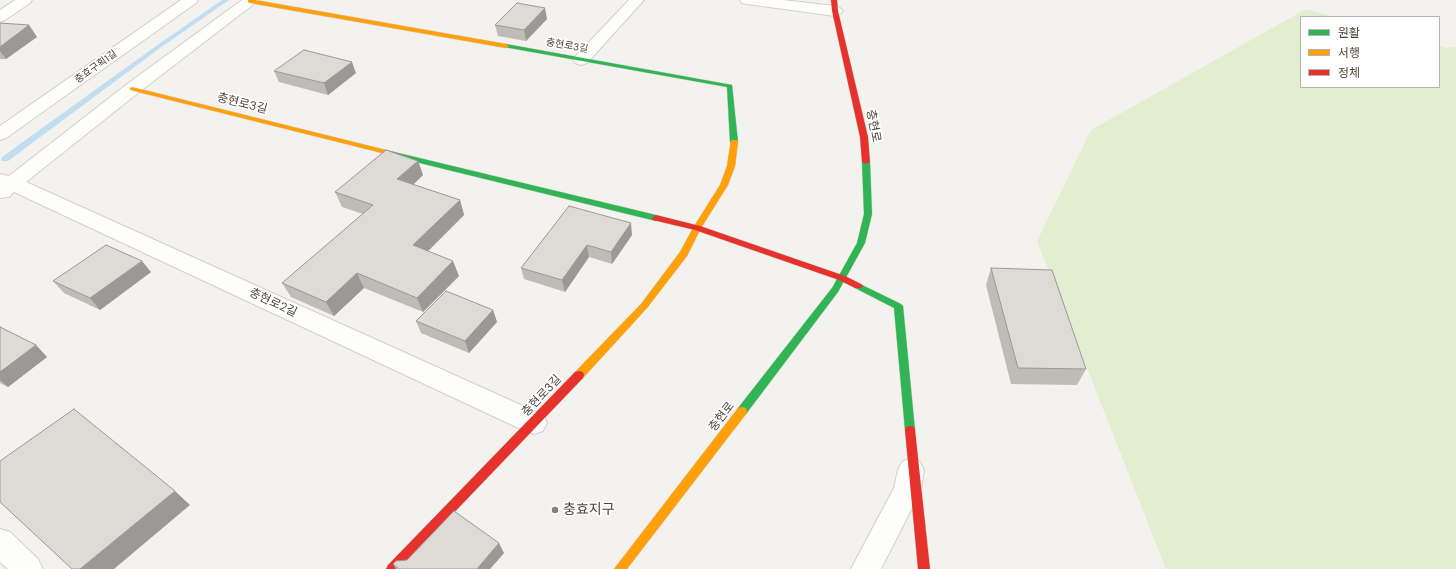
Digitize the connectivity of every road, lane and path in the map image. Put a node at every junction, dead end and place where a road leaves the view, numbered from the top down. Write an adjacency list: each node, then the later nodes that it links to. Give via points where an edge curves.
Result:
1 (25, 0): 7 (street)
2 (191, 0): 10 (street, 충효구획1길)
3 (637, 0): 8 (street)
4 (747, 0): 6 (street)
5 (251, 1): 8 (street, 충현로3길); 9 (street, 충현로2길)
6 (834, 6): 13 (street, 충현로, via 864,138 868,177 868,214 861,242)
7 (0, 17)
8 (581, 60): 12 (street, 충현로3길, via 730,86 734,145 730,166 724,185)
9 (132, 89): 11 (street, 충현로2길); 12 (street, 충현로3길)
10 (0, 134)
11 (4, 186): 14 (street, 충현로2길)
12 (696, 228): 13 (street, 충현로3길); 14 (street, 충현로3길, via 684,254 644,306)
13 (842, 278): 15 (street, via 898,306); 19 (street, 충현로)
14 (534, 423): 18 (street, 충현로3길)
15 (913, 461): 20 (street, via 907,490); 21 (street)
16 (0, 542): 17 (street)
17 (28, 569)
18 (392, 569)
19 (620, 569)
20 (866, 569)
21 (924, 569)

